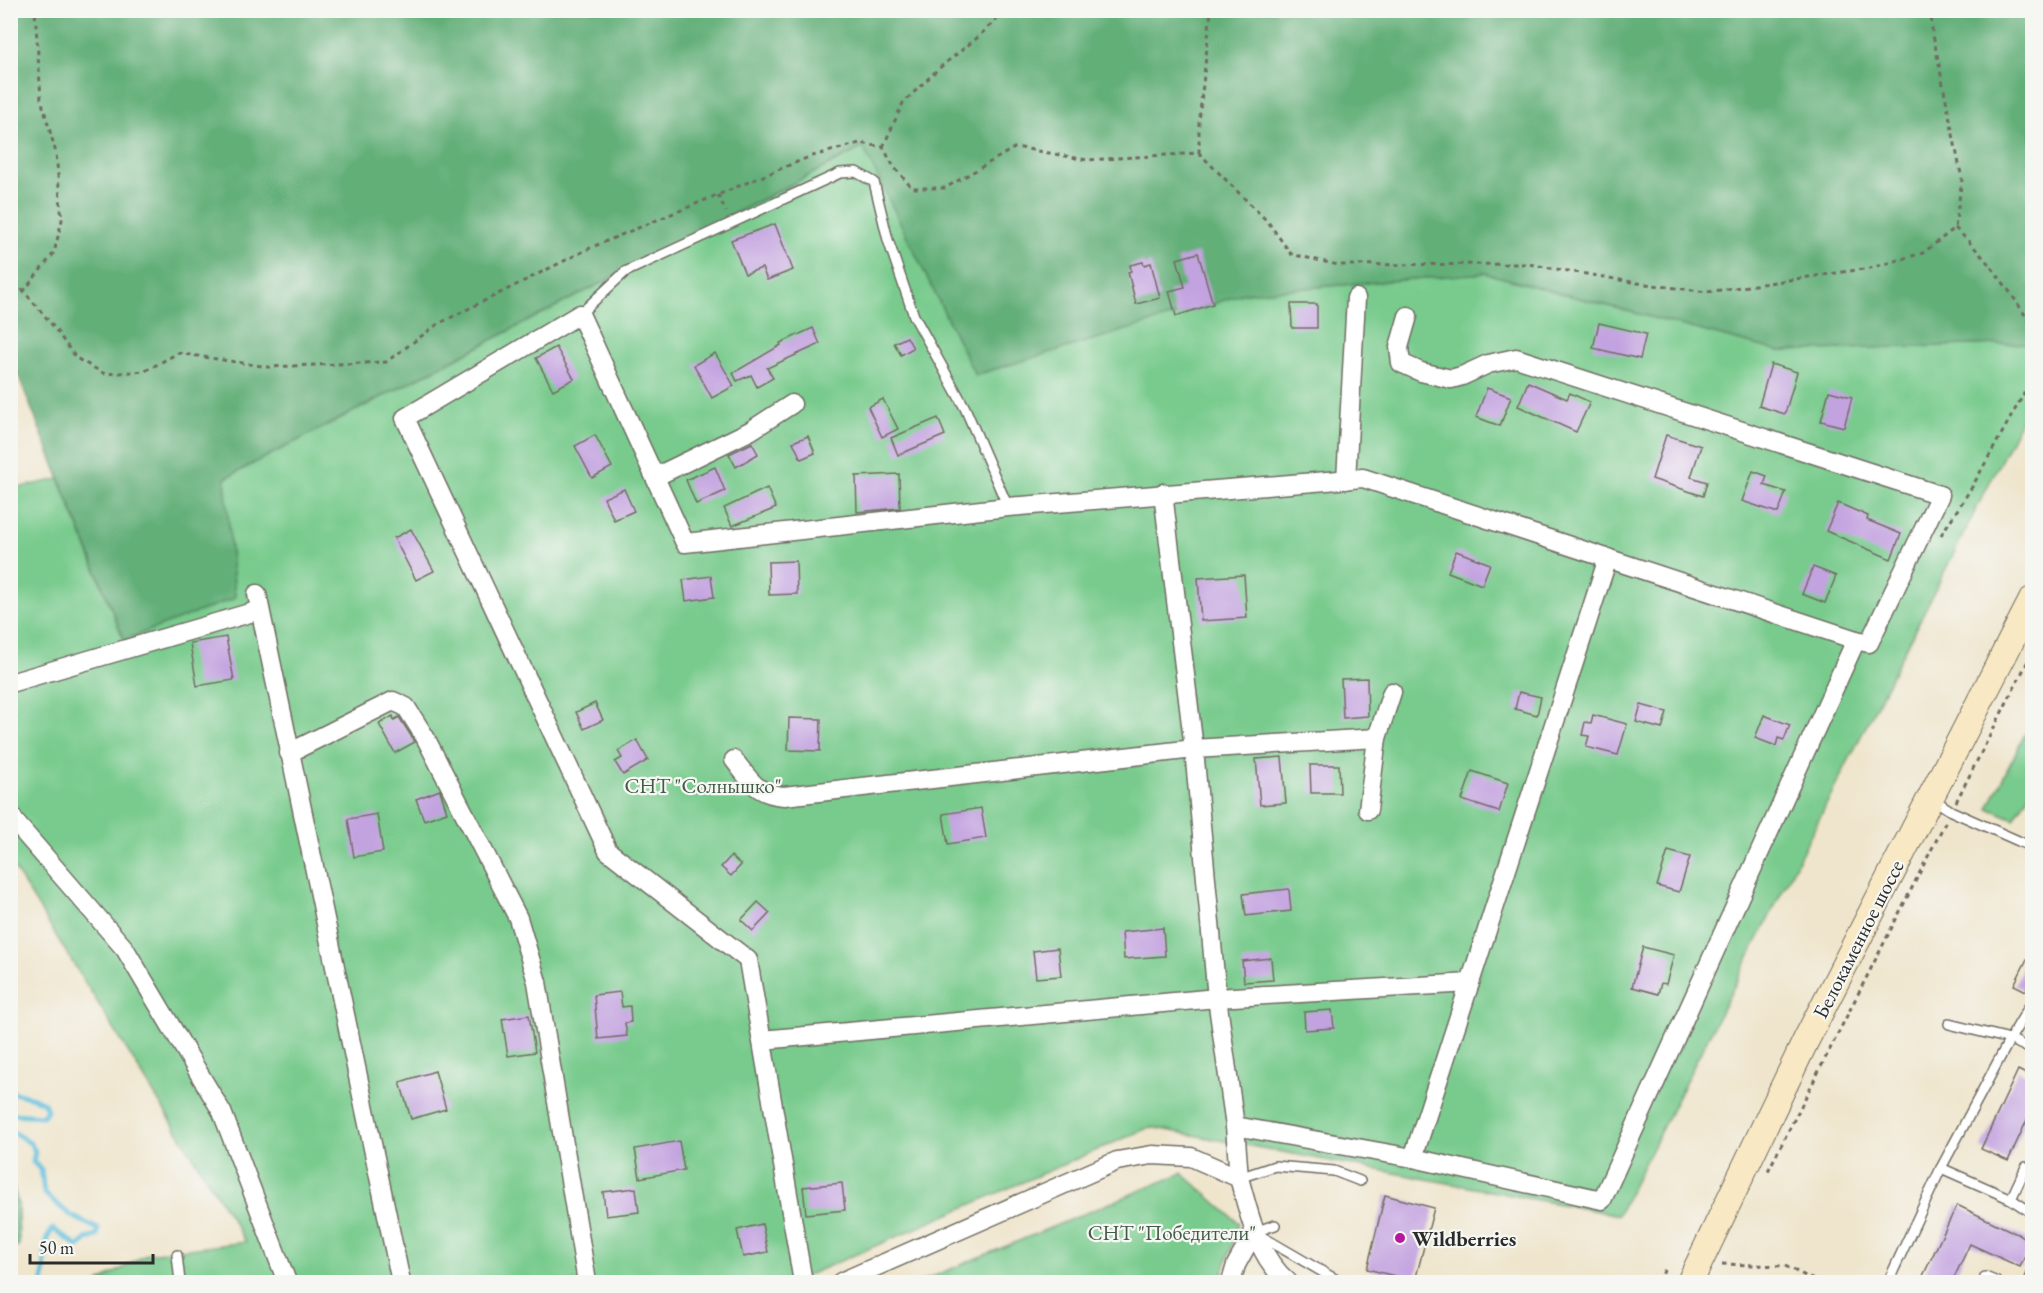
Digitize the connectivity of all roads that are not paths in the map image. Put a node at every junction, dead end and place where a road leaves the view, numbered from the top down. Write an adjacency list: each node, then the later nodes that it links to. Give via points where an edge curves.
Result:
1 (1356, 298): 6 (street)
2 (580, 314): 5 (street); 8 (lane, via 625,272 840,173 856,172 874,182 888,240 914,316 965,408); 27 (street, via 405,418 608,851 748,960)
3 (1408, 316): 11 (street, via 1399,347 1401,363 1421,372 1451,379 1516,358 1940,495 1869,643)
4 (792, 404): 5 (street, via 750,431)
5 (655, 477): 8 (street, via 684,543)
6 (1346, 480): 7 (street); 9 (street, via 1363,478)
7 (1163, 493): 8 (street); 15 (street)
8 (1008, 507)
9 (1608, 558): 11 (street); 22 (street)
10 (2032, 600): 18 (main road, Белокаменное шоссе)
11 (1856, 640): 30 (street, via 1602,1200)
12 (10, 683): 16 (street, via 258,602)
13 (1392, 692): 14 (street)
14 (1377, 738): 15 (street); 19 (street)
15 (1194, 749): 17 (street, via 783,796 757,788); 23 (street)
16 (289, 753): 44 (street); 45 (street, via 393,701 406,707 425,737 518,918 537,982)
17 (734, 760)
18 (1941, 804): 21 (lane); 51 (main road, Белокаменное шоссе, via 1806,1040)
19 (1368, 810)
20 (10, 813): 43 (street, via 125,949 204,1081 222,1112)
21 (2032, 848)
22 (1470, 983): 23 (street); 30 (street)
23 (1217, 998): 27 (street); 29 (street)
24 (2032, 1002): 26 (lane)
25 (1949, 1024): 26 (lane)
26 (2010, 1039): 28 (lane); 32 (lane)
27 (762, 1040): 46 (street)
28 (2032, 1050)
29 (1235, 1126): 30 (street); 33 (street)
30 (1413, 1158)
31 (2026, 1167): 35 (lane)
32 (1941, 1168): 35 (lane); 52 (lane)
33 (1239, 1178): 34 (lane, via 1275,1166 1334,1171); 38 (street); 47 (street, via 1191,1157 1152,1155 1117,1161)
34 (1360, 1181)
35 (2011, 1199): 36 (lane)
36 (2032, 1213)
37 (1275, 1225): 38 (lane)
38 (1254, 1232): 48 (street); 49 (street, via 1276,1272); 50 (lane)
39 (177, 1255): 42 (lane)
40 (2032, 1274): 54 (lane)
41 (1985, 1277): 53 (lane)
42 (180, 1282)
43 (287, 1282)
44 (401, 1282)
45 (587, 1282)
46 (803, 1282)
47 (841, 1282)
48 (1231, 1282)
49 (1288, 1282)
50 (1340, 1282)
51 (1690, 1282)
52 (1888, 1282)
53 (1997, 1282)
54 (2029, 1282)

